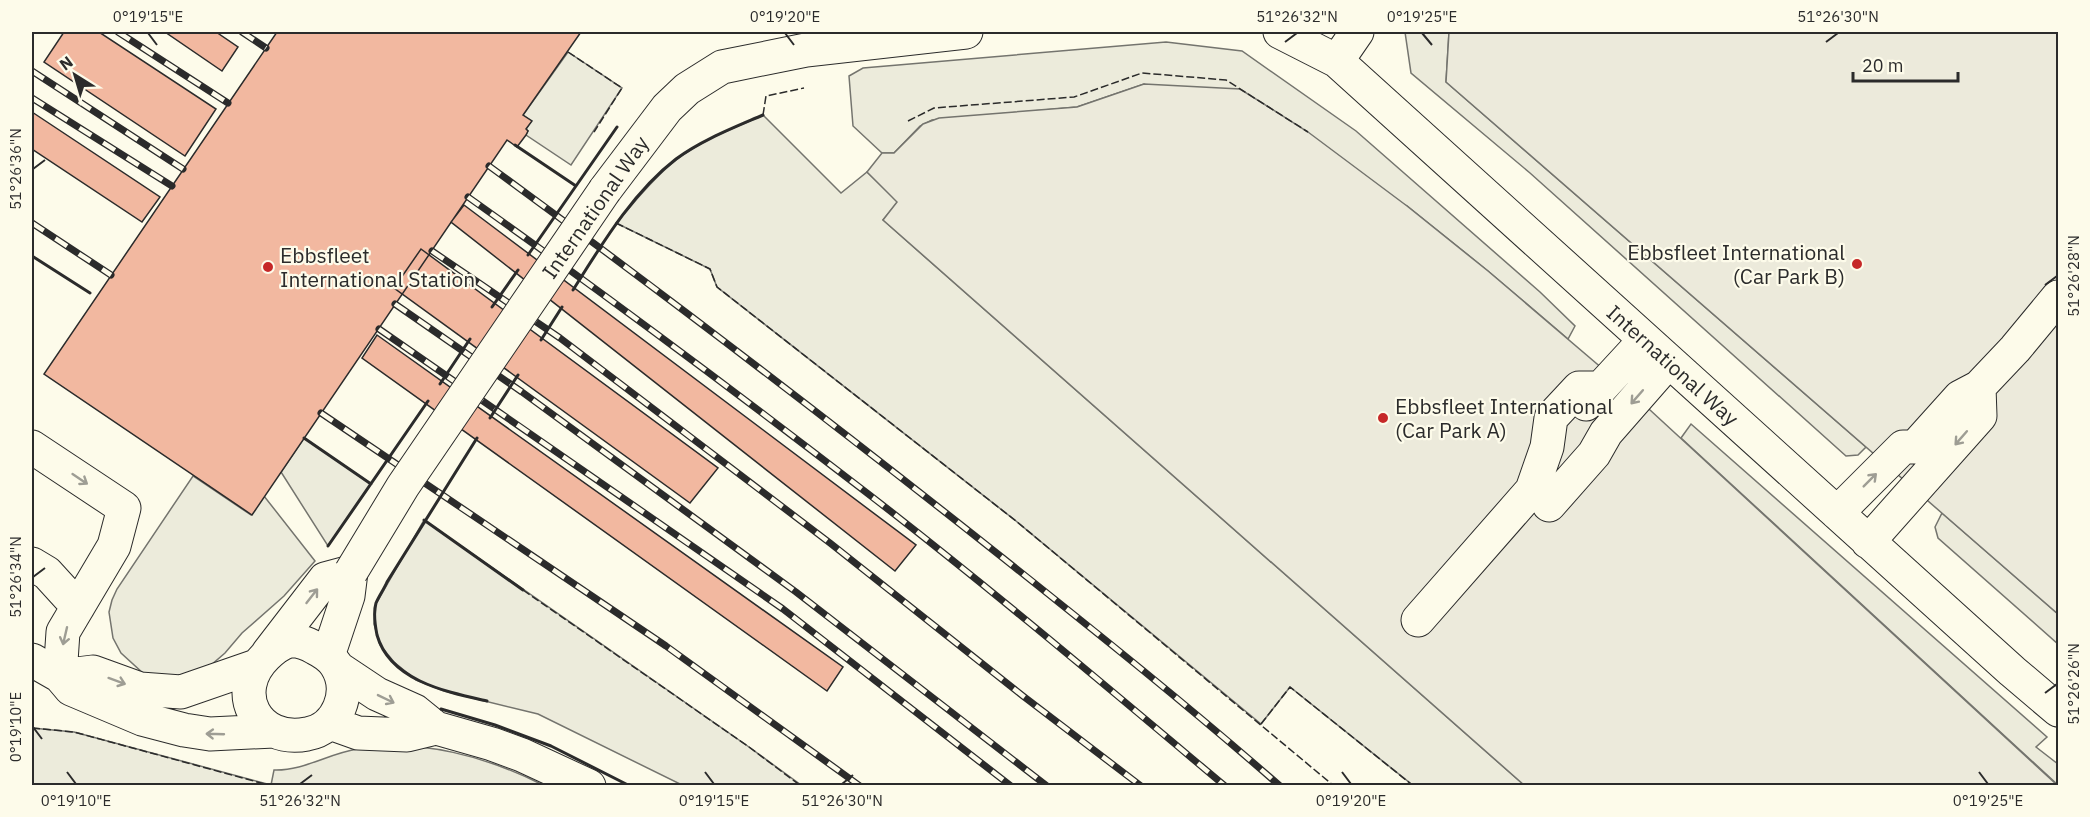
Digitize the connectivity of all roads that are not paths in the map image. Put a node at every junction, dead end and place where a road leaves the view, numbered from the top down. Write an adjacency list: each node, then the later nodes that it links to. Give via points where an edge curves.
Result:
1 (966, 32): 14 (street, International Way, bridge, via 806,50 722,67 687,89 667,108 605,190 403,486)
2 (1280, 32): 4 (street, International Way)
3 (1357, 32): 4 (street)
4 (1337, 61): 6 (street, International Way)
5 (2058, 297): 8 (street)
6 (1645, 340): 7 (street, International Way); 10 (street, via 1601,388 1579,388 1551,418)
7 (1669, 361): 10 (street, one-way to 10, via 1606,433 1579,442 1551,473); 11 (street, International Way)
8 (1979, 387): 11 (street, one-way to 8, via 1903,447 1915,447 1960,397); 12 (street, one-way to 12, via 1980,416)
9 (32, 447): 15 (street, one-way to 15, via 124,508 114,546)
10 (1543, 492): 16 (street, via 1532,490)
11 (1837, 513): 12 (street, International Way)
12 (1868, 542): 21 (street, International Way)
13 (32, 564): 15 (street, via 47,573)
14 (351, 572): 18 (street, one-way to 14, via 325,579); 19 (street, International Way)
15 (78, 607): 20 (street, one-way to 20, via 63,632)
16 (1418, 620)
17 (32, 660): 20 (street)
18 (260, 662): 19 (street, via 277,646 294,641 308,644); 20 (street, one-way to 18, via 93,672 140,689 181,692); 24 (street, via 249,688 249,704)
19 (333, 662): 22 (street, International Way, via 343,686); 23 (street, one-way to 23, via 376,694 415,711)
20 (60, 676): 24 (street, one-way to 20, via 210,734 141,719 71,689)
21 (2058, 710)
22 (330, 723): 23 (street, via 358,733 407,735); 24 (street, via 309,734)
23 (436, 728): 25 (street, via 522,755)
24 (274, 731)
25 (589, 786)

